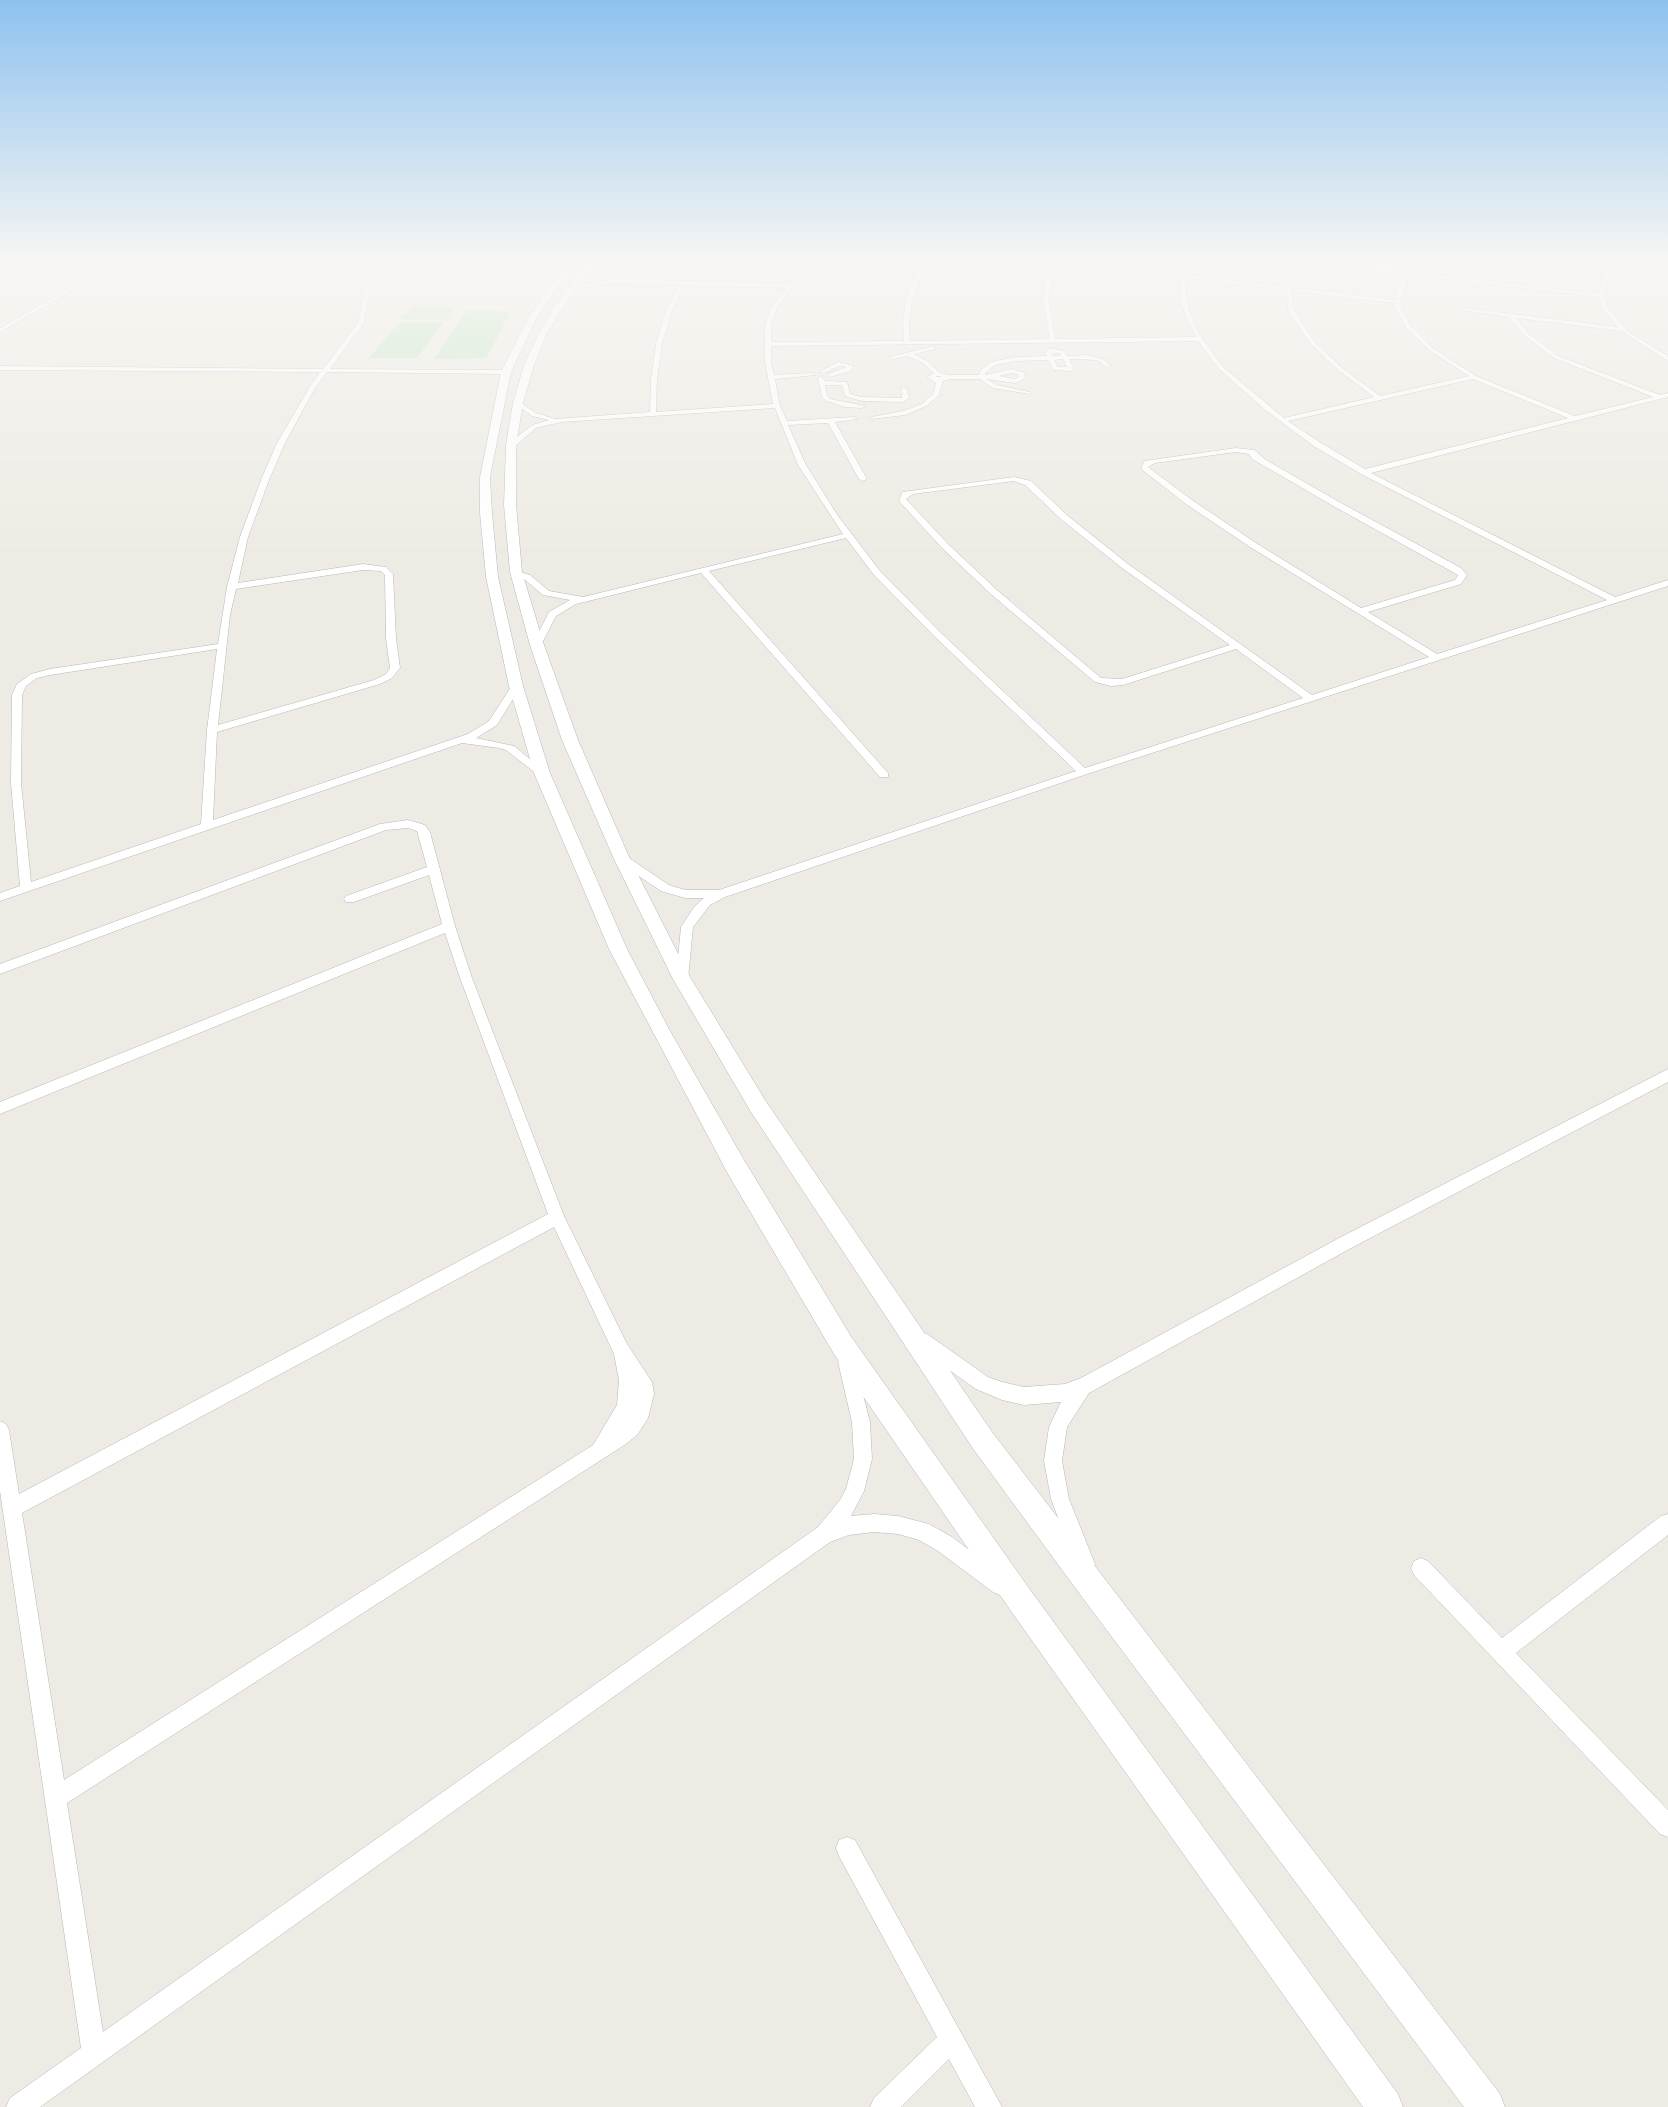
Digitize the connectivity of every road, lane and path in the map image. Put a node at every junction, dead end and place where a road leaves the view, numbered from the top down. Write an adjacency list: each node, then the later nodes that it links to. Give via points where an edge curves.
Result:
1 (333, 359): 17 (street)
2 (512, 359): 18 (street)
3 (532, 359): 30 (street)
4 (657, 359): 33 (street)
5 (769, 359): 19 (street)
6 (920, 359): 21 (street)
7 (1033, 359): 22 (street, via 998,362 985,367)
8 (1051, 359): 9 (street, via 1056,369 1064,371 1072,368)
9 (1067, 359)
10 (1098, 359): 15 (street)
11 (1215, 359): 38 (street, via 1228,375)
12 (1330, 359): 29 (street)
13 (1444, 359): 24 (street)
14 (1562, 359): 28 (street)
15 (1108, 366)
16 (0, 368): 17 (street)
17 (323, 372): 18 (street); 48 (street, via 292,424 265,480 244,537)
18 (506, 372): 42 (street)
19 (770, 377): 20 (street); 32 (street)
20 (820, 377): 20 (street, via 830,375 852,367 838,364); 31 (street, via 845,384 847,395); 31 (street, via 828,400 845,405)
21 (939, 377): 22 (street); 35 (street, via 940,388 924,405 898,415)
22 (982, 377): 23 (street); 26 (street, via 995,386)
23 (990, 377)
24 (1474, 377): 29 (street); 34 (street)
25 (904, 389): 31 (street, via 906,398 903,400)
26 (1028, 393)
27 (1668, 395): 28 (street)
28 (1659, 397): 34 (street)
29 (1379, 398): 38 (street)
30 (518, 403): 36 (street, via 534,415); 40 (street)
31 (862, 403): 35 (street)
32 (777, 406): 33 (street); 39 (street)
33 (653, 414): 36 (street)
34 (1573, 418): 41 (street)
35 (866, 419): 37 (street)
36 (560, 420): 40 (street, via 534,426)
37 (830, 420): 39 (street); 43 (street)
38 (1282, 420): 41 (street)
39 (784, 424): 44 (street, via 811,480)
40 (511, 445): 42 (street)
41 (1364, 472): 50 (street)
42 (497, 473): 46 (street, via 510,505); 56 (street, via 492,577)
43 (863, 479)
44 (848, 535): 45 (street); 60 (street, via 861,554 915,613)
45 (703, 570): 49 (street); 62 (street)
46 (516, 572): 49 (street, via 554,595 572,598); 52 (street)
47 (1668, 583): 50 (street)
48 (231, 587): 53 (street); 58 (street, via 351,570 375,572 389,580 395,668 389,676 376,682)
49 (592, 596): 52 (street, via 552,614)
50 (1614, 600): 55 (street)
51 (1360, 611): 51 (street, via 1227,528 1154,476 1150,466 1166,460 1221,452 1244,453 1263,460 1463,575 1461,580); 55 (street)
52 (536, 645): 64 (street, via 570,740)
53 (221, 646): 58 (street); 66 (street, via 63,670 36,680 17,695 16,783)
54 (1237, 646): 54 (street, via 1117,683 1093,678 969,569 910,508 908,497 925,490 993,481 1017,482 1034,490 1112,556); 57 (street)
55 (1435, 657): 57 (street)
56 (516, 686): 59 (street, via 493,723); 61 (street)
57 (1310, 698): 60 (street)
58 (212, 730): 63 (street)
59 (458, 742): 61 (street, via 502,744); 63 (street)
60 (1084, 772): 67 (street)
61 (542, 773): 77 (street, via 618,949 662,1034 736,1168)
62 (884, 775)
63 (207, 826): 66 (street)
64 (622, 859): 67 (street, via 670,890 697,895); 72 (street)
65 (434, 869): 69 (street); 70 (street); 71 (street, via 426,843 418,835 404,831 366,835)
66 (26, 887): 68 (street)
67 (721, 894): 72 (street, via 706,902 687,927)
68 (0, 896)
69 (350, 899)
70 (449, 926): 74 (street); 75 (street, via 486,1034)
71 (0, 969)
72 (682, 979): 76 (street, via 758,1106)
73 (1668, 1075): 78 (street, via 1347,1242)
74 (0, 1108)
75 (557, 1217): 80 (street); 87 (street, via 621,1350 642,1382 643,1406 632,1428)
76 (908, 1332): 78 (street, via 982,1383 1002,1391 1045,1396); 84 (street)
77 (844, 1346): 82 (street, via 862,1422 863,1459 855,1492); 85 (street)
78 (1084, 1386): 84 (street, via 1064,1411 1053,1461 1060,1499)
79 (0, 1430): 80 (street)
80 (12, 1508): 87 (street)
81 (1668, 1523): 86 (street)
82 (825, 1534): 85 (street, via 849,1526 874,1523 898,1524 922,1531 945,1544); 91 (street)
83 (1421, 1568): 86 (street)
84 (1092, 1588): 96 (street)
85 (1021, 1601): 95 (street)
86 (1501, 1652): 88 (street)
87 (56, 1797): 91 (street)
88 (1668, 1826)
89 (846, 1848): 90 (street)
90 (952, 2039): 93 (street); 94 (street)
91 (94, 2052): 92 (street)
92 (19, 2107)
93 (883, 2107)
94 (989, 2107)
95 (1385, 2107)
96 (1487, 2107)

